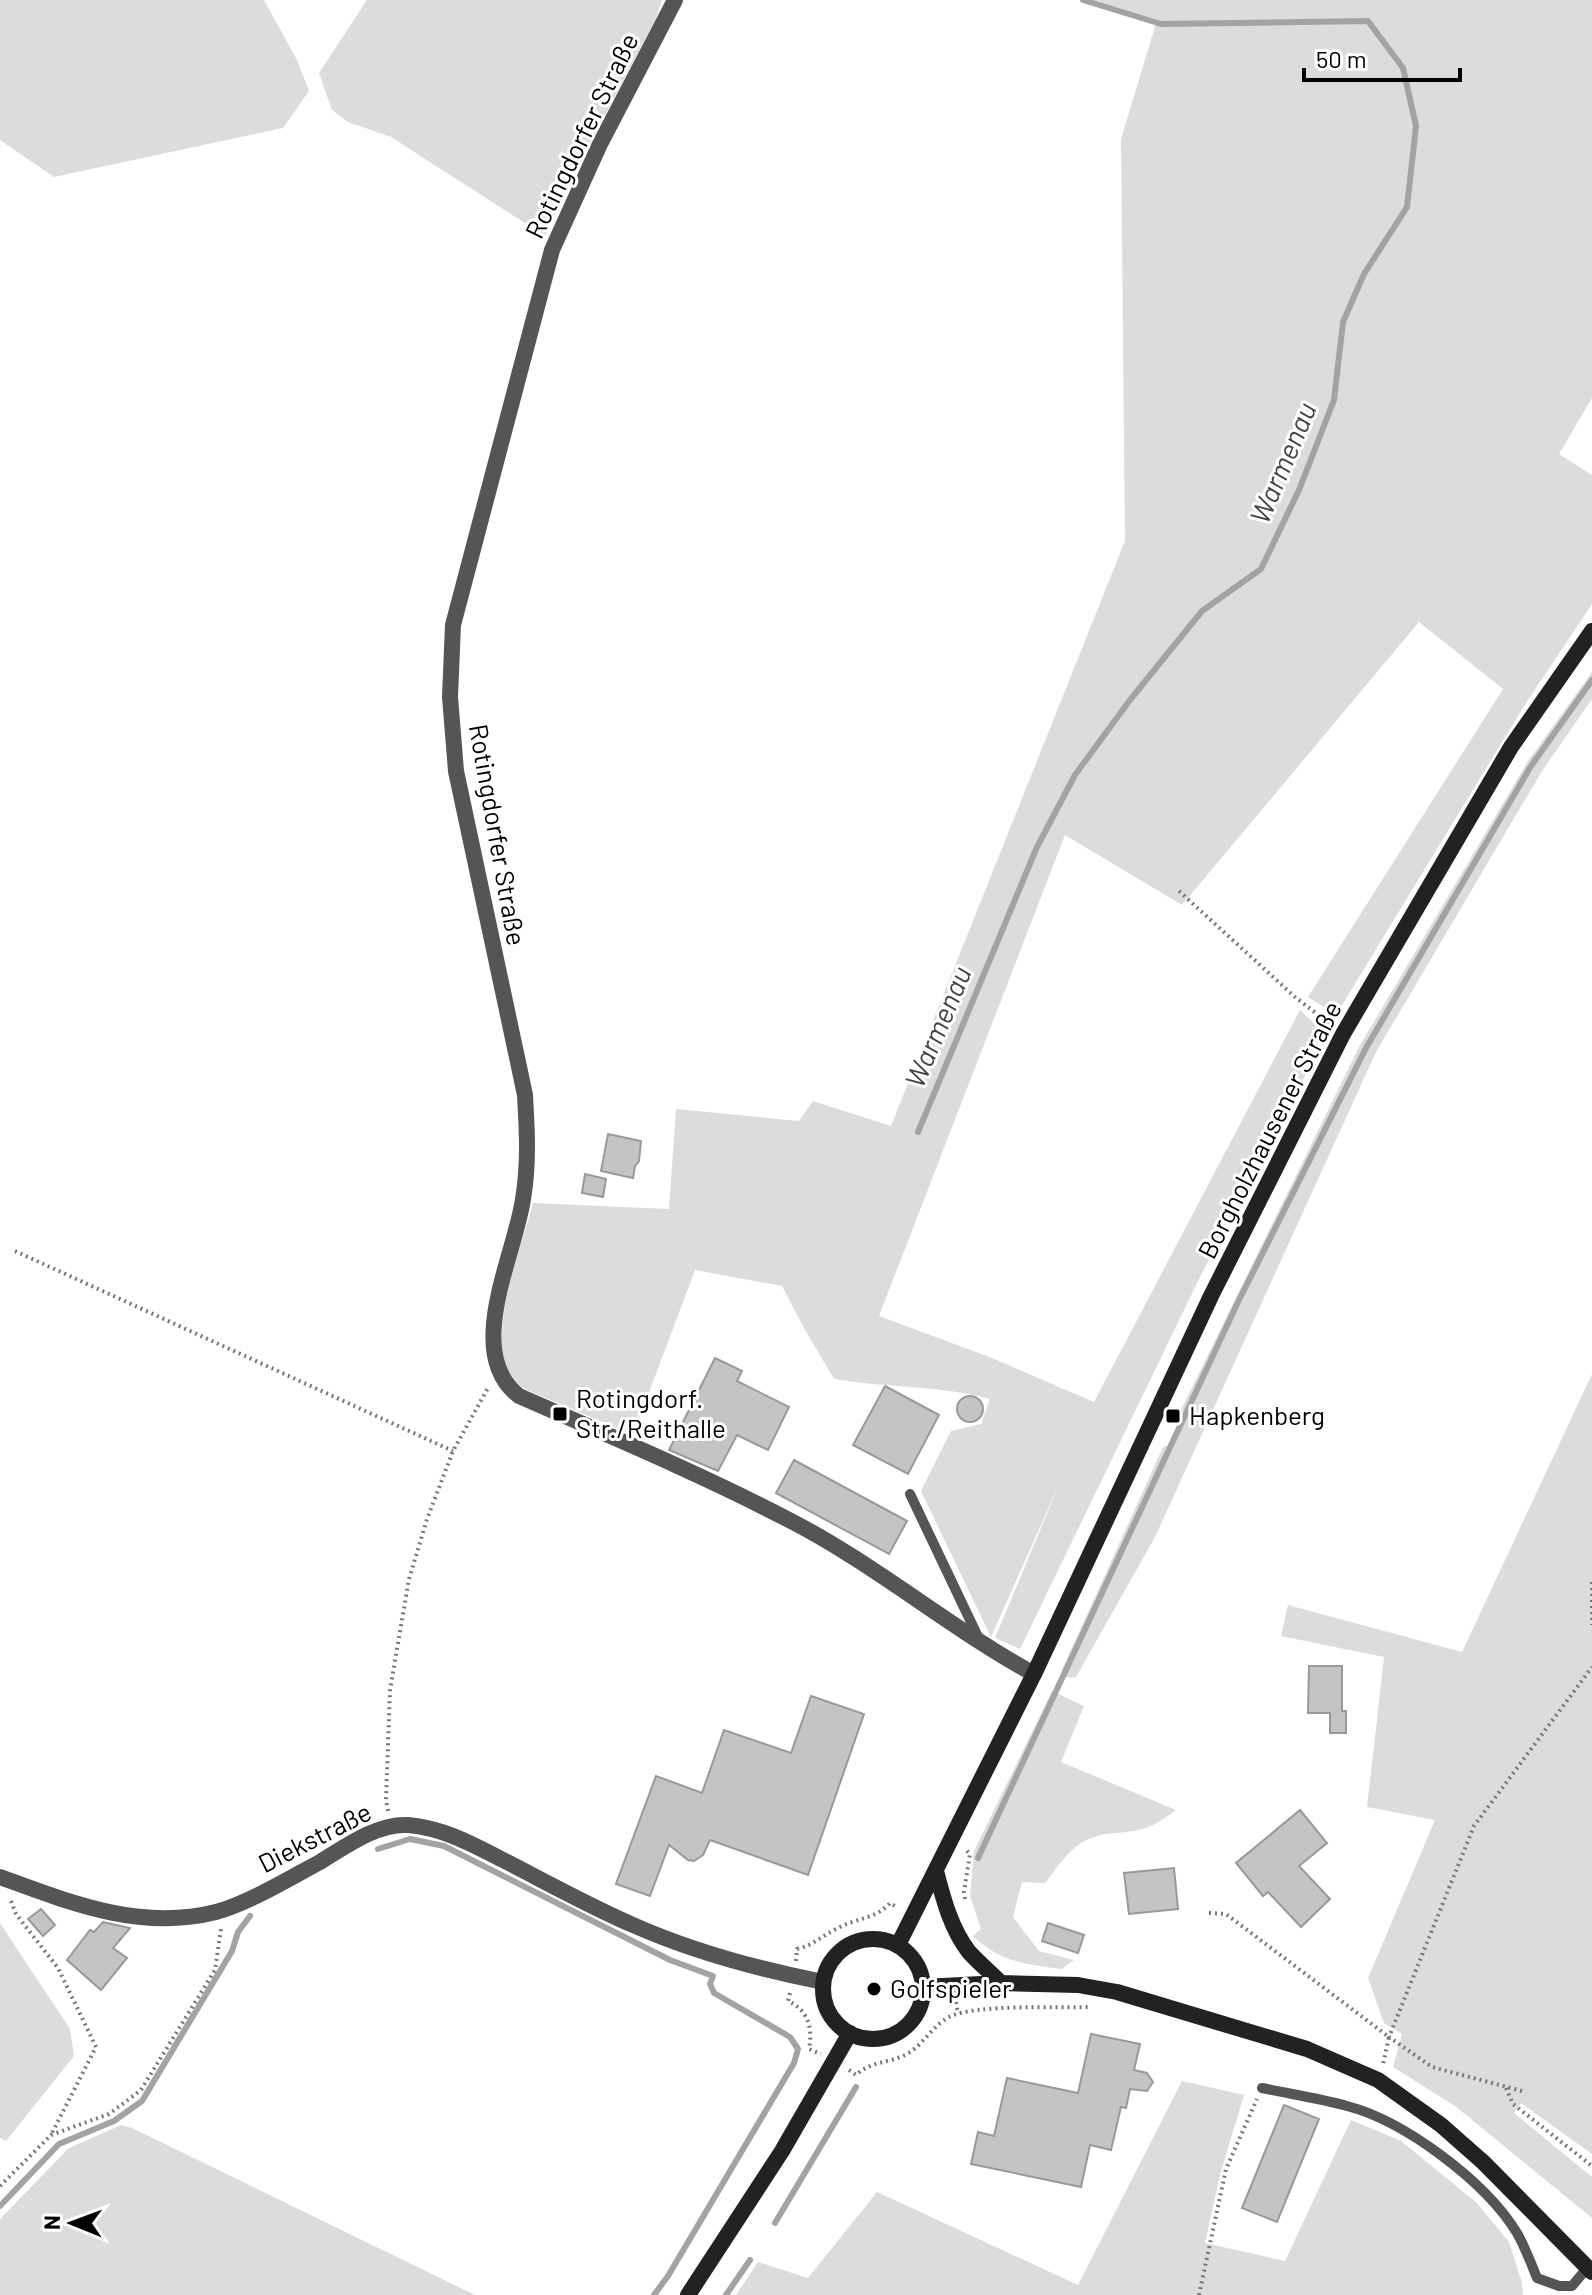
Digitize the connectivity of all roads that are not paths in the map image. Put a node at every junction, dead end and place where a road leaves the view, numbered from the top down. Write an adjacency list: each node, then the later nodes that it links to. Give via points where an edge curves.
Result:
1 (675, 0): 4 (street, Rotingdorfer Straße, via 552,250 453,625 450,697 456,771 525,1095 528,1148 523,1201 498,1300 494,1359 500,1377 519,1396 792,1521 883,1574)
2 (1592, 631): 5 (main road, Borgholzhausener Straße, via 1511,747 1343,1034 1211,1296)
3 (910, 1494): 4 (lane)
4 (983, 1646): 5 (street)
5 (1034, 1674): 6 (main road, Borgholzhausener Straße)
6 (936, 1871): 8 (main road, Borgholzhausener Straße); 10 (main road, via 959,1935)
7 (0, 1877): 9 (street, Diekstraße, via 110,1913 157,1920 219,1911 364,1837 392,1825 409,1825 451,1834 631,1925 697,1951)
8 (898, 1945): 9 (main road, via 882,1939 851,1944 828,1966); 11 (main road, via 911,1956)
9 (823, 1982): 12 (main road, via 828,2012)
10 (1001, 1983): 11 (main road); 14 (main road, via 1117,1992 1307,2049 1378,2080 1483,2162)
11 (923, 1987): 12 (main road, via 917,2012 900,2031 875,2039)
12 (850, 2033): 15 (main road)
13 (1262, 2088): 14 (lane, via 1349,2106 1405,2130 1499,2209 1517,2233 1537,2278 1572,2286)
14 (1590, 2270)
15 (688, 2295)

